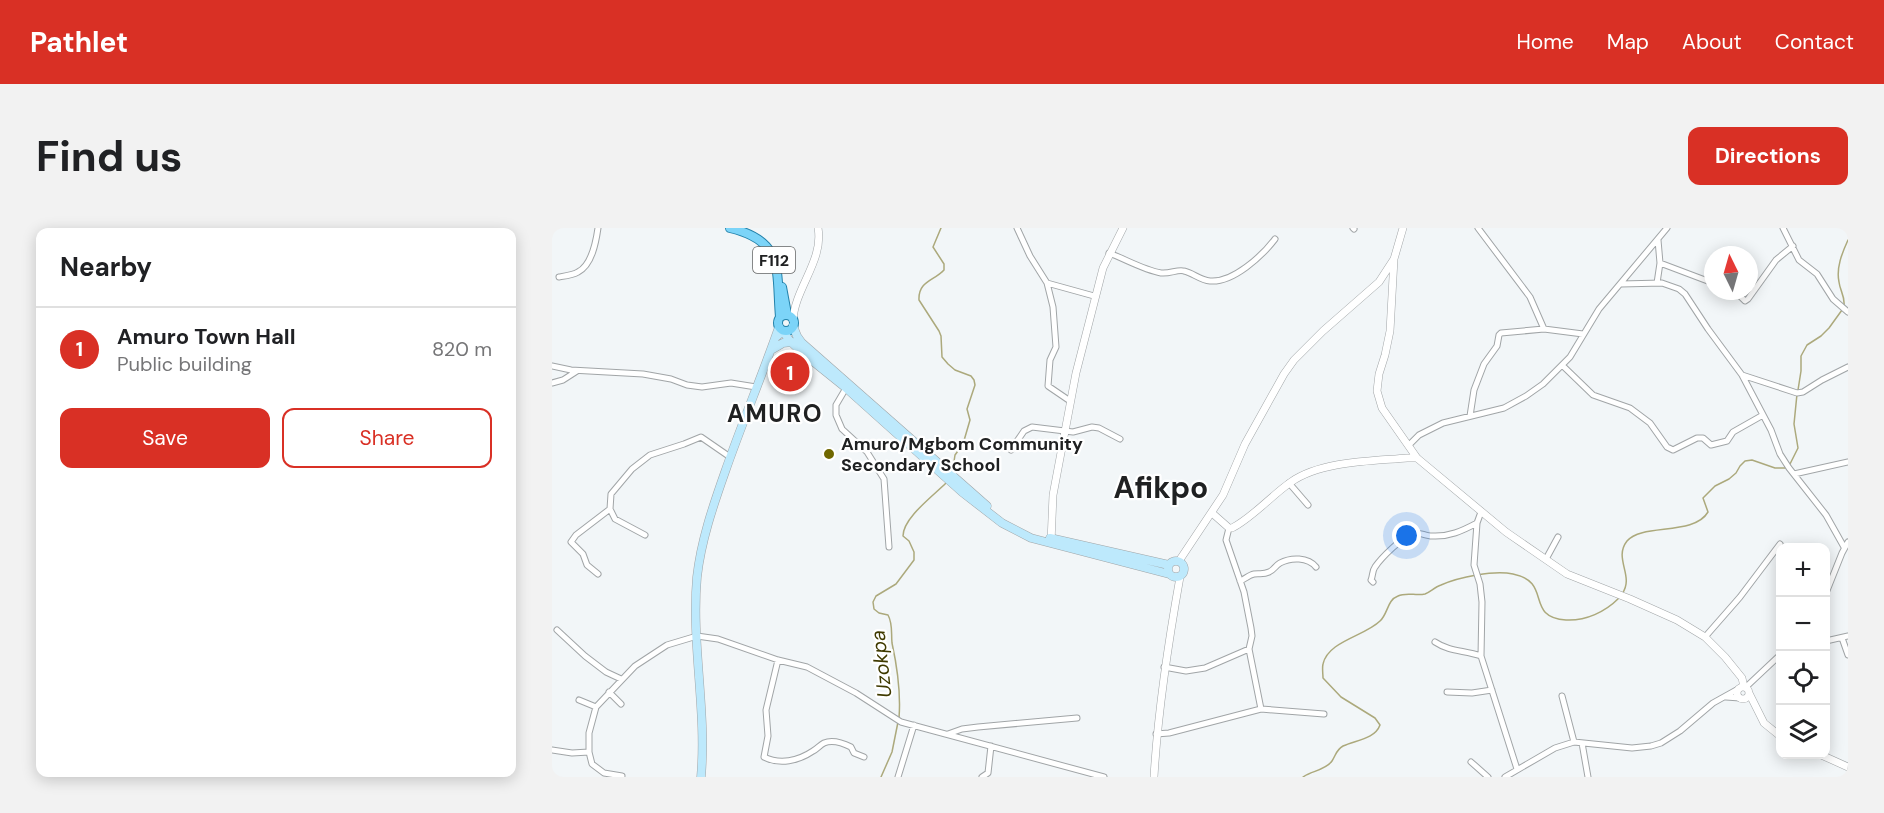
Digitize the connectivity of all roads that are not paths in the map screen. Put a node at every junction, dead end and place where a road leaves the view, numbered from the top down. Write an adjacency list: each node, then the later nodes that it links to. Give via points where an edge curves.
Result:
1 (598, 228): 17 (street, via 588,262 580,272)
2 (730, 228): 29 (main road, F112, via 754,236 771,249)
3 (746, 228): 27 (main road, F112, via 762,234 775,247)
4 (818, 228): 25 (street, via 817,251)
5 (1017, 228): 21 (street)
6 (1123, 228): 14 (street)
7 (1403, 228): 15 (street)
8 (1478, 228): 30 (street, via 1530,297)
9 (1667, 228): 12 (street)
10 (1783, 228): 13 (street)
11 (1275, 239): 14 (street, via 1253,263 1213,282 1185,271 1156,272)
12 (1658, 240): 16 (street); 23 (street)
13 (1793, 246): 24 (street, via 1776,260); 28 (street, via 1799,260 1817,274 1833,299)
14 (1109, 253): 26 (street)
15 (1394, 259): 19 (street); 22 (street)
16 (1660, 263): 18 (street); 20 (street)
17 (559, 277)
18 (1704, 280)
19 (1379, 282): 22 (street, via 1387,279); 59 (street, via 1293,360 1245,444)
20 (1657, 282): 23 (street); 39 (street, via 1685,294)
21 (1047, 283): 26 (street); 43 (street, via 1056,334 1048,386)
22 (1393, 283): 48 (street, via 1390,331 1377,391 1382,408)
23 (1621, 284): 32 (street)
24 (1758, 285)
25 (798, 296): 27 (street, via 789,301); 29 (street)
26 (1094, 296): 43 (street)
27 (784, 299): 29 (main road, F112)
28 (1848, 312)
29 (788, 319): 31 (main road); 31 (main road, via 790,331); 64 (main road, via 802,343 988,507 1021,529)
30 (1544, 329): 32 (street); 45 (street, via 1499,335 1474,390)
31 (779, 332): 33 (main road); 34 (main road)
32 (1584, 334): 36 (street)
33 (792, 342): 34 (main road); 42 (main road)
34 (771, 350): 41 (main road)
35 (552, 366): 38 (street)
36 (1563, 366): 44 (street, via 1593,395 1630,408 1650,423 1671,449 1701,437 1714,445 1727,441 1733,432); 45 (street, via 1543,384 1504,408)
37 (1848, 367): 39 (street, via 1797,393)
38 (578, 371): 40 (street); 41 (street, via 643,374 702,387 731,383)
39 (1742, 375): 44 (street)
40 (552, 383)
41 (756, 387): 50 (main road)
42 (846, 388): 64 (main road, via 986,511 1018,533); 66 (street, via 836,405 836,415 842,429 867,452 884,479)
43 (1070, 401): 46 (street)
44 (1763, 415): 54 (street, via 1780,454)
45 (1470, 416): 48 (street, via 1443,423)
46 (1064, 431): 47 (street, via 1099,428); 49 (street, via 1028,428); 64 (street, via 1053,495)
47 (1119, 439)
48 (1409, 445): 51 (street); 52 (street)
49 (1011, 450)
50 (730, 457): 57 (street, via 701,436 650,455 610,494); 78 (main road, via 700,554)
51 (1400, 458): 52 (street); 55 (street, via 1320,469)
52 (1417, 459): 58 (street)
53 (1848, 462): 54 (street)
54 (1794, 474): 65 (street)
55 (1289, 483): 56 (street); 61 (street)
56 (1308, 505)
57 (610, 509): 62 (street, via 615,519); 72 (street, via 571,542)
58 (1481, 512): 60 (street); 68 (street)
59 (1212, 513): 61 (street); 69 (street)
60 (1477, 523): 75 (street, via 1443,537 1410,534 1374,568); 85 (street, via 1474,565 1482,602)
61 (1229, 528): 74 (street, via 1226,540)
62 (645, 535)
63 (1558, 537): 68 (street)
64 (1051, 541): 71 (main road)
65 (1846, 545): 76 (street)
66 (889, 547)
67 (1776, 549): 80 (street)
68 (1546, 559): 80 (street, via 1567,574 1677,620)
69 (1179, 561): 71 (main road); 73 (main road, via 1184,568)
70 (1316, 567): 74 (street, via 1307,560 1290,560 1277,564 1272,571)
71 (1169, 569): 73 (main road, via 1174,577)
72 (598, 574)
73 (1180, 577): 88 (street)
74 (1240, 581): 83 (street, via 1251,628)
75 (1373, 582)
76 (1830, 583)
77 (557, 630): 90 (street, via 599,667)
78 (697, 636): 87 (street, via 718,639); 90 (street, via 667,645); 120 (main road)
79 (1845, 637): 81 (street); 84 (street)
80 (1705, 638): 89 (street)
81 (1830, 640)
82 (1436, 642): 85 (street, via 1446,649)
83 (1249, 649): 88 (street, via 1205,668); 101 (street)
84 (1848, 655)
85 (1481, 656): 92 (street)
86 (1776, 659): 91 (street)
87 (778, 660): 104 (street, via 807,667 898,721); 113 (street, via 766,710 768,736 764,757 790,761 813,752 825,742 837,741)
88 (1164, 667): 107 (street)
89 (1742, 678): 91 (street); 95 (street)
90 (621, 679): 93 (street)
91 (1751, 681): 95 (street)
92 (1492, 690): 94 (street); 117 (street)
93 (609, 692): 99 (street); 100 (street)
94 (1447, 692)
95 (1744, 692): 97 (street); 97 (street); 105 (street, via 1764,723)
96 (1562, 696): 108 (street)
97 (1724, 697): 109 (street, via 1661,743 1632,748)
98 (579, 700): 100 (street)
99 (621, 704)
100 (596, 707): 112 (street)
101 (1262, 709): 102 (street); 107 (street)
102 (1324, 714)
103 (1077, 718): 106 (street, via 978,727)
104 (914, 725): 106 (street); 121 (street)
105 (1776, 733)
106 (948, 734): 110 (street)
107 (1156, 734): 124 (street)
108 (1574, 742): 109 (street); 117 (street)
109 (1582, 743): 127 (street)
110 (991, 746): 119 (street); 122 (street, via 988,773)
111 (552, 750): 112 (street)
112 (589, 752): 118 (street, via 597,768 609,775)
113 (864, 757)
114 (1830, 759): 116 (street)
115 (1471, 762): 125 (street)
116 (1848, 767)
117 (1516, 769): 126 (street)
118 (622, 776)
119 (1092, 776): 123 (street)
120 (701, 777)
121 (898, 777)
122 (982, 777)
123 (1104, 777)
124 (1154, 777)
125 (1488, 777)
126 (1505, 777)
127 (1588, 777)

